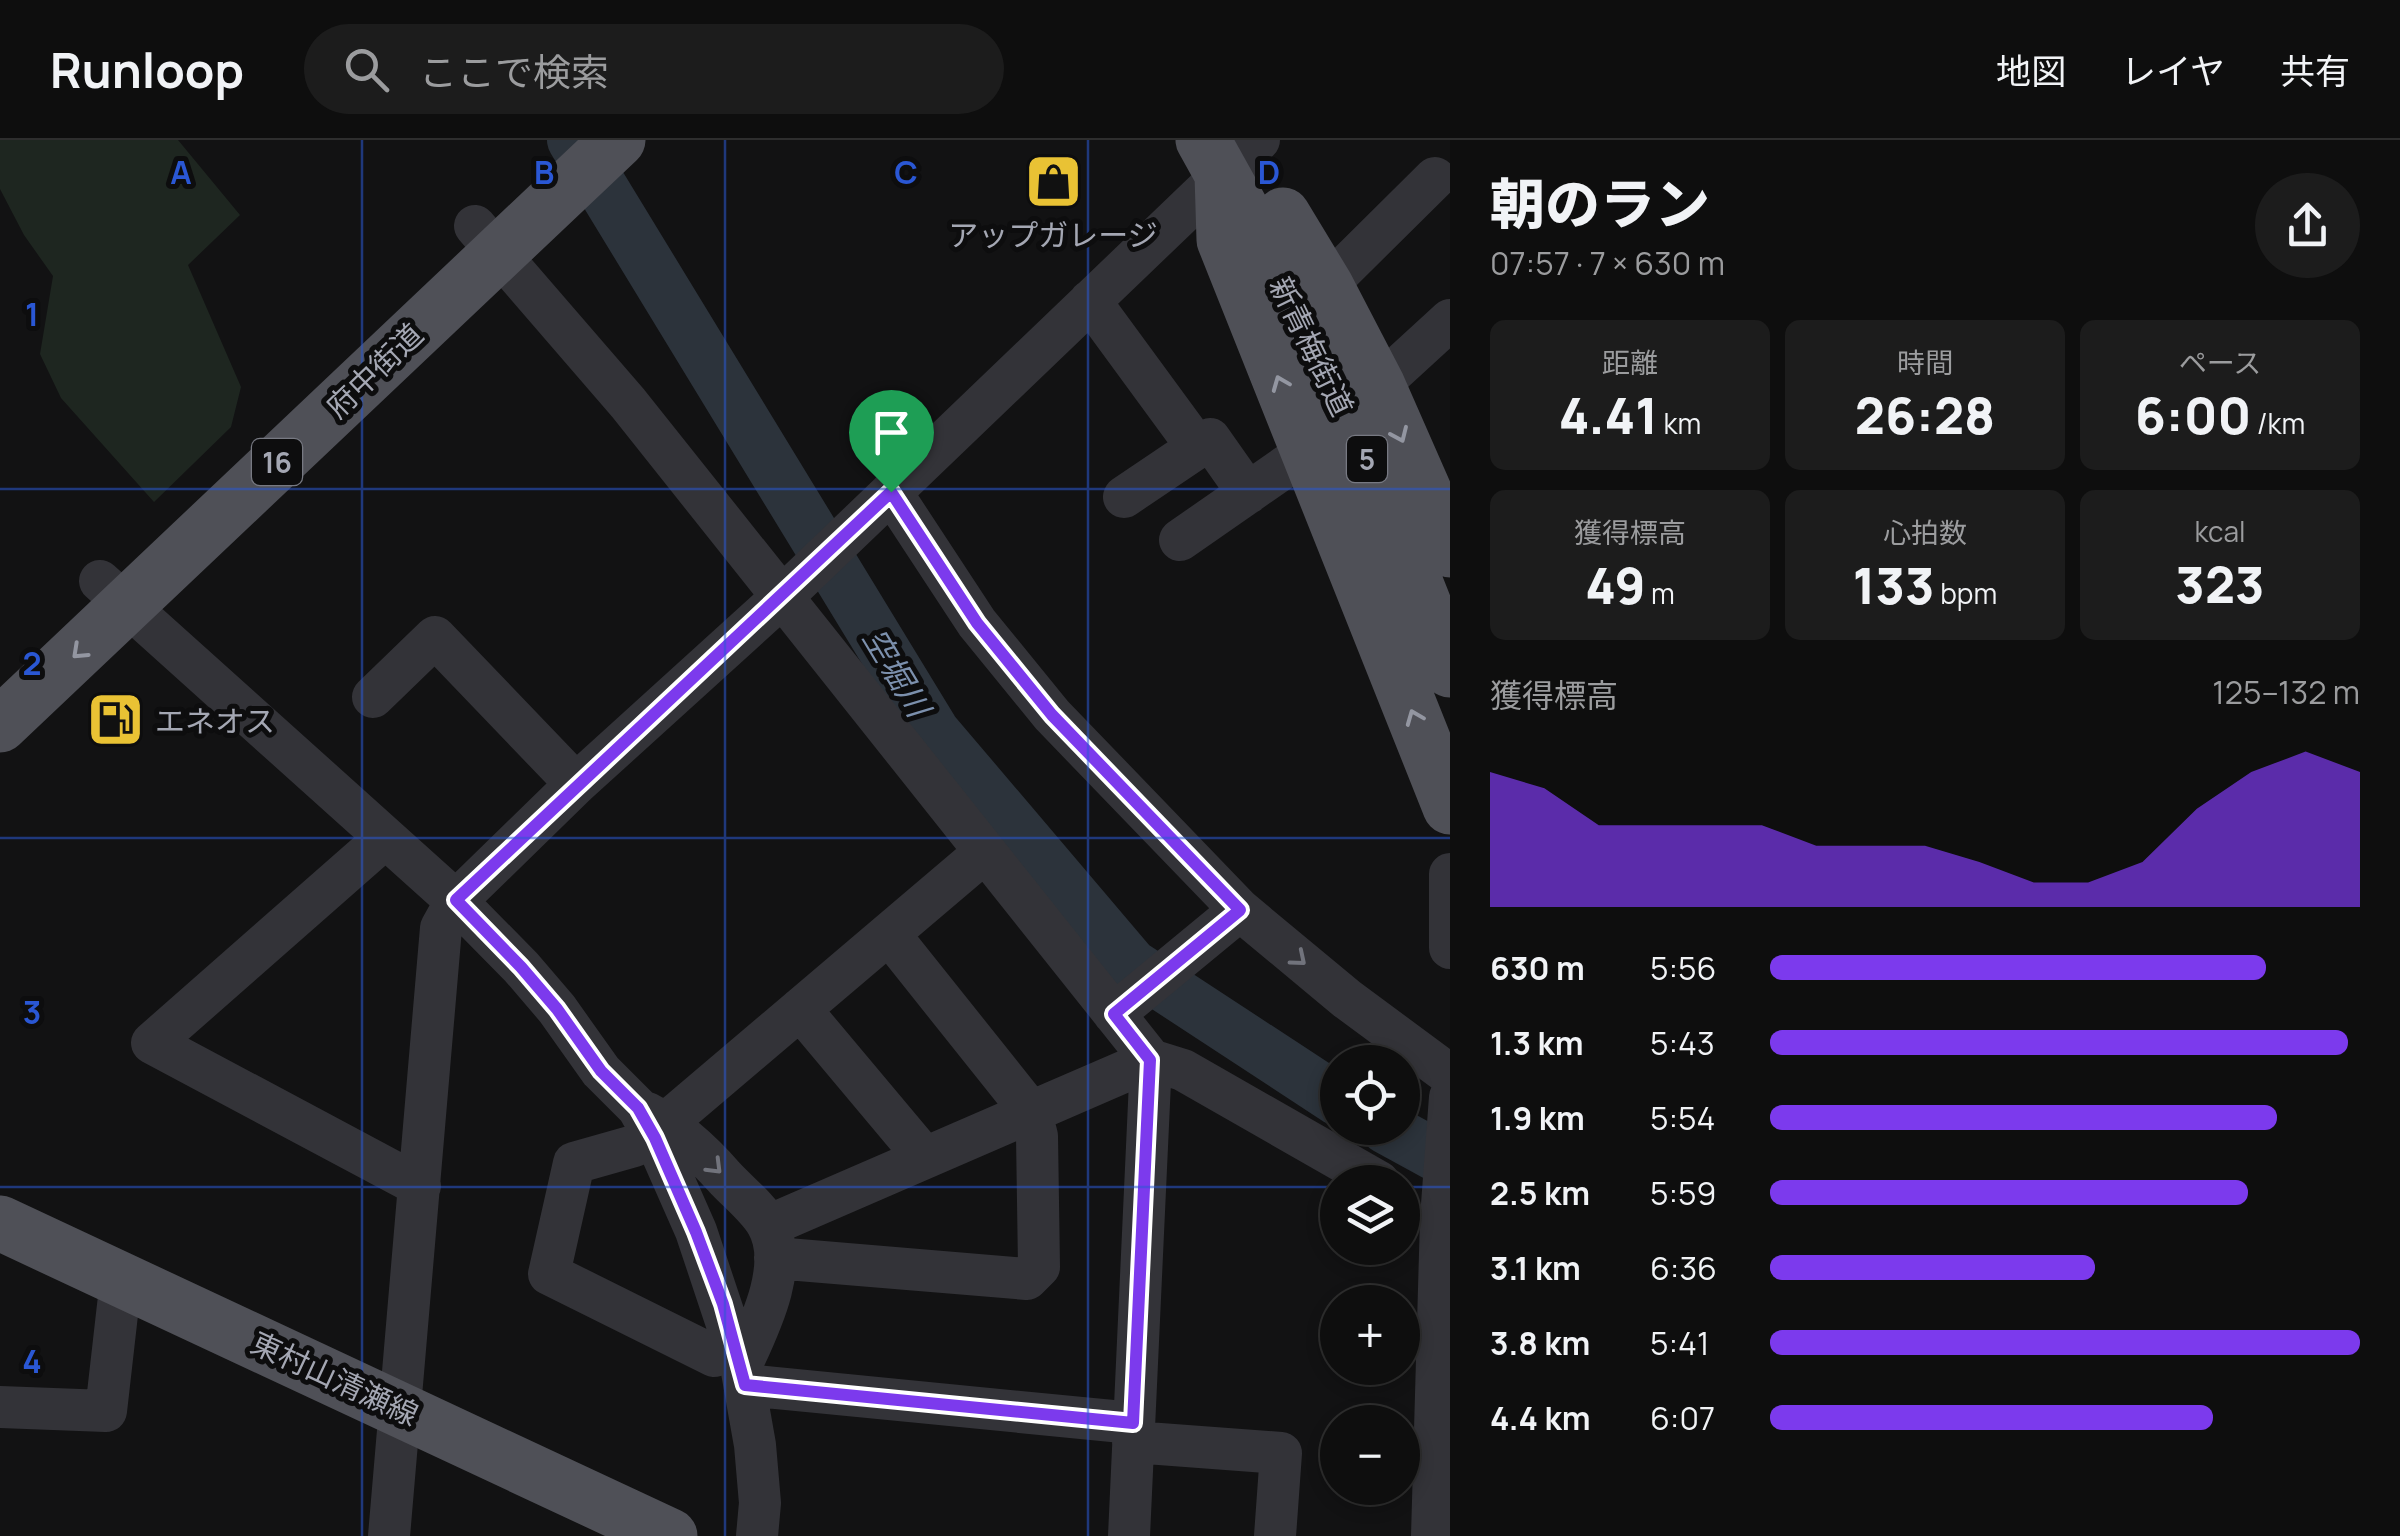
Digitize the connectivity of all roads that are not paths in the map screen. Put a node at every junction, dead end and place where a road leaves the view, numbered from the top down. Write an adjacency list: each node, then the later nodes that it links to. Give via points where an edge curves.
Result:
1 (618, 140): 3 (main road, 府中街道 / 16)
2 (1231, 155): 6 (main road); 7 (street); 11 (main road, one-way to 2, via 1224,240); 19 (main road, 新青梅街道 / 5, via 1268,255 1365,456)
3 (551, 168): 5 (main road, 府中街道 / 16)
4 (1435, 178): 6 (street)
5 (487, 238): 17 (street); 18 (main road, 府中街道 / 16)
6 (1326, 286): 9 (main road)
7 (1090, 302): 10 (street); 13 (street)
8 (1450, 320): 9 (street)
9 (1378, 386): 16 (main road, one-way to 16)
10 (1197, 447): 12 (street, via 1210,439); 14 (street)
11 (1308, 452): 12 (street); 24 (main road, one-way to 11)
12 (1248, 494): 15 (street)
13 (888, 496): 17 (street); 29 (street, via 1052,715)
14 (1124, 497)
15 (1180, 540)
16 (1450, 550)
17 (791, 588): 23 (street); 26 (street)
18 (113, 593): 20 (main road, 府中街道 / 16); 22 (main road, 府中街道 / 16, one-way to 22); 25 (street)
19 (1450, 670)
20 (0, 675)
21 (372, 698): 23 (street, via 435,637)
22 (0, 725)
23 (576, 784): 28 (street)
24 (1450, 808)
25 (384, 838): 28 (street); 41 (street, via 152,1044)
26 (985, 852): 30 (street); 32 (street)
27 (1450, 874): 31 (street)
28 (456, 900): 38 (street, via 533,981); 41 (street, via 441,928)
29 (1234, 914): 32 (street); 35 (street, one-way to 35)
30 (889, 934): 33 (street); 37 (street)
31 (1450, 948)
32 (1126, 1005): 34 (street)
33 (800, 1009): 38 (street); 39 (street)
34 (1150, 1060): 37 (street); 40 (street, via 1182,1070); 49 (street)
35 (1450, 1075)
36 (1450, 1097): 42 (street)
37 (1031, 1112): 39 (street); 44 (street, via 1038,1267 1026,1279)
38 (646, 1126): 44 (street, one-way to 44, via 715,1166); 46 (street, via 685,1262); 46 (street, via 574,1163 549,1274)
39 (924, 1158): 44 (street)
40 (1349, 1165)
41 (420, 1186): 48 (street)
42 (1429, 1207): 56 (street)
43 (0, 1222): 45 (main road, 東村山清瀬線)
44 (772, 1242): 46 (street, via 766,1310)
45 (121, 1279): 47 (street, via 106,1411); 48 (main road, 東村山清瀬線)
46 (733, 1369): 49 (street); 52 (street); 53 (street, via 757,1464)
47 (0, 1408)
48 (400, 1408): 50 (street); 51 (main road, 東村山清瀬線)
49 (1133, 1433): 54 (street); 55 (street, via 1280,1453)
50 (389, 1536)
51 (670, 1536)
52 (742, 1536)
53 (756, 1536)
54 (1128, 1536)
55 (1275, 1536)
56 (1432, 1536)

